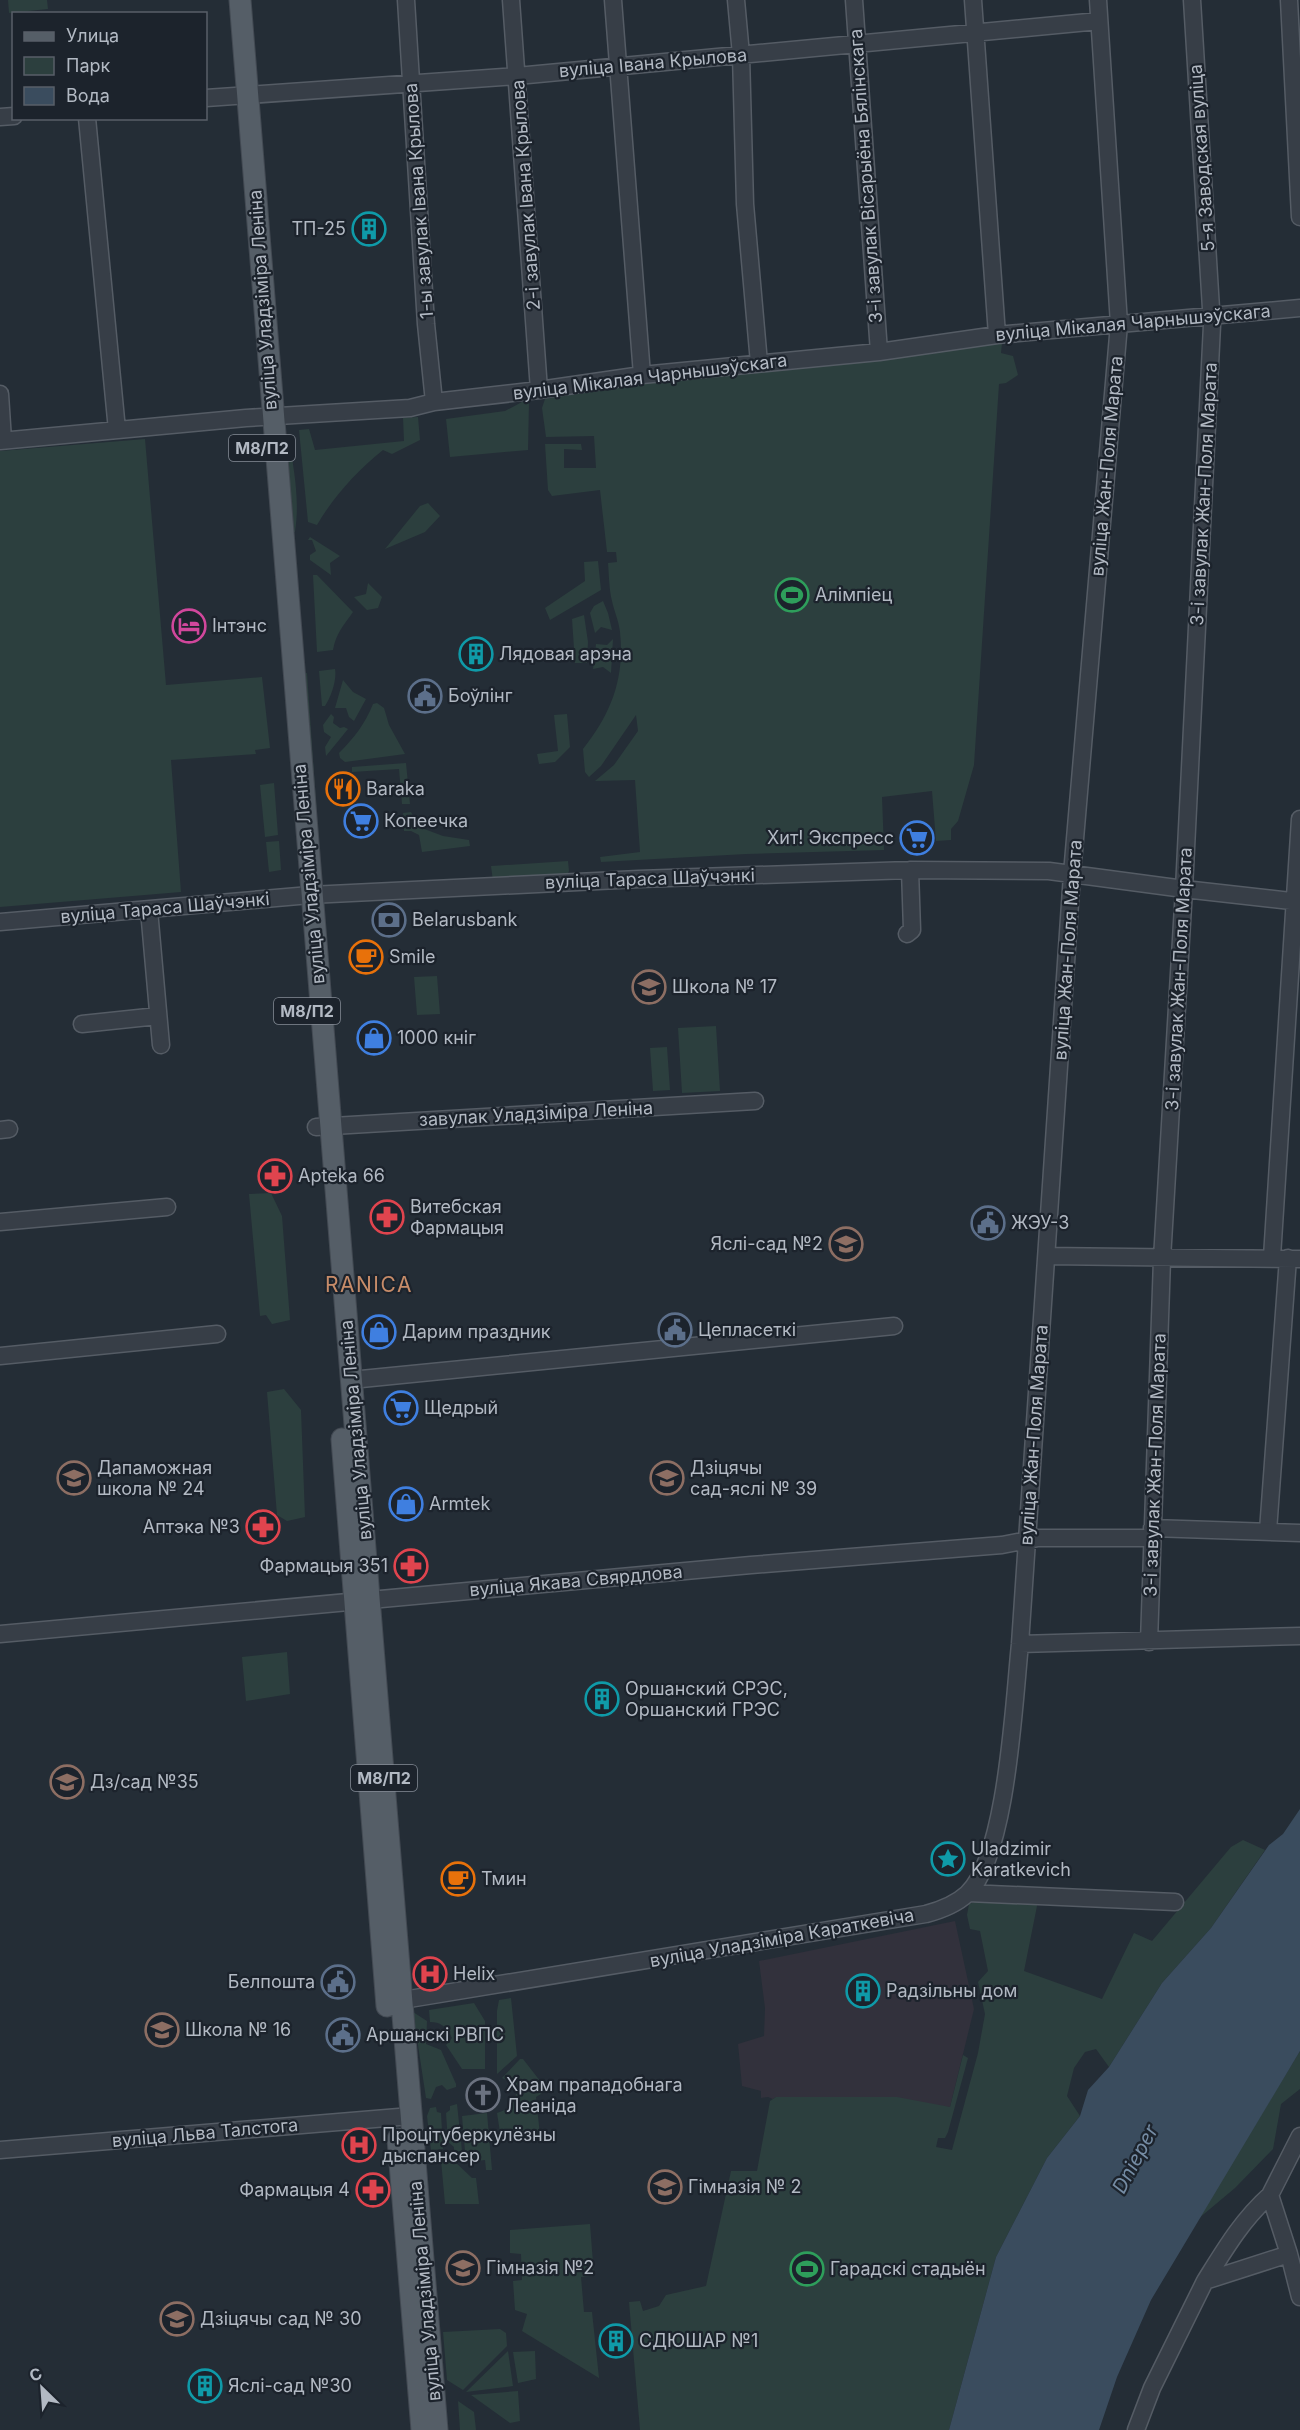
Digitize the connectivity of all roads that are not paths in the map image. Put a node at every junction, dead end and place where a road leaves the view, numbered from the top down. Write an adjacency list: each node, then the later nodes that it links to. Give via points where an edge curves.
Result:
1 (226, 0): 19 (main road, вуліца Уладзіміра Леніна / М8/П2)
2 (240, 0): 19 (main road, вуліца Уладзіміра Леніна / М8/П2)
3 (406, 0): 18 (street, 1-ы завулак Івана Крылова)
4 (511, 0): 17 (street, 2-і завулак Івана Крылова)
5 (613, 0): 16 (street)
6 (736, 0): 15 (street)
7 (854, 0): 14 (street, 3-і завулак Вісарыёна Бялінскага)
8 (973, 0): 13 (street)
9 (1098, 0): 12 (street, вуліца Жан-Поля Марата)
10 (1192, 0): 24 (street, 5-я Заводская вуліца)
11 (1289, 0): 22 (street)
12 (1099, 21): 13 (street, вуліца Івана Крылова); 25 (street, вуліца Жан-Поля Марата)
13 (976, 31): 14 (street, вуліца Івана Крылова); 26 (street)
14 (857, 44): 15 (street, вуліца Івана Крылова); 27 (street, 3-і завулак Вісарыёна Бялінскага)
15 (741, 55): 16 (street, вуліца Івана Крылова); 28 (street, via 745,204)
16 (618, 66): 17 (street, вуліца Івана Крылова); 29 (street)
17 (517, 76): 18 (street, вуліца Івана Крылова); 30 (street, 2-і завулак Івана Крылова)
18 (411, 83): 19 (street, вуліца Івана Крылова); 32 (street, 1-ы завулак Івана Крылова)
19 (241, 95): 20 (street, вуліца Івана Крылова); 33 (main road, вуліца Уладзіміра Леніна / М8/П2)
20 (207, 98)
21 (87, 120): 34 (street)
22 (1300, 217)
23 (1300, 308): 24 (street, вуліца Мікалая Чарнышэўскага)
24 (1212, 316): 25 (street, вуліца Мікалая Чарнышэўскага); 39 (street, 3-і завулак Жан-Поля Марата)
25 (1119, 324): 26 (street, вуліца Мікалая Чарнышэўскага); 38 (street, вуліца Жан-Поля Марата)
26 (998, 335): 27 (street, вуліца Мікалая Чарнышэўскага)
27 (879, 352): 28 (street, вуліца Мікалая Чарнышэўскага)
28 (759, 363): 29 (street, вуліца Мікалая Чарнышэўскага)
29 (642, 375): 30 (street, вуліца Мікалая Чарнышэўскага)
30 (539, 390): 32 (street, вуліца Мікалая Чарнышэўскага)
31 (0, 394): 35 (street)
32 (434, 402): 33 (street, вуліца Мікалая Чарнышэўскага, via 410,408)
33 (266, 417): 34 (street, вуліца Мікалая Чарнышэўскага); 40 (main road, вуліца Уладзіміра Леніна / М8/П2)
34 (117, 430): 35 (street, вуліца Мікалая Чарнышэўскага)
35 (2, 440)
36 (1300, 819): 41 (street)
37 (910, 870): 38 (street, вуліца Тараса Шаўчэнкі); 40 (street, вуліца Тараса Шаўчэнкі); 44 (street, via 912,930)
38 (1072, 874): 39 (street, вуліца Тараса Шаўчэнкі); 52 (street, вуліца Жан-Поля Марата)
39 (1184, 889): 41 (street, вуліца Тараса Шаўчэнкі); 54 (street, 3-і завулак Жан-Поля Марата)
40 (304, 895): 42 (street, вуліца Тараса Шаўчэнкі); 49 (main road, вуліца Уладзіміра Леніна / М8/П2)
41 (1297, 901): 53 (street)
42 (149, 910): 43 (street, вуліца Тараса Шаўчэнкі); 45 (street)
43 (0, 922)
44 (907, 934)
45 (158, 1016): 46 (street); 47 (street)
46 (82, 1024)
47 (160, 1045)
48 (755, 1101): 49 (street, завулак Уладзіміра Леніна)
49 (323, 1126): 58 (main road, вуліца Уладзіміра Леніна / М8/П2); 63 (main road, вуліца Уладзіміра Леніна / М8/П2)
50 (166, 1207): 51 (street)
51 (0, 1222)
52 (1047, 1256): 54 (street); 62 (street, вуліца Жан-Поля Марата)
53 (1287, 1258): 54 (street); 59 (street)
54 (1162, 1259): 60 (street, 3-і завулак Жан-Поля Марата)
55 (894, 1326): 58 (street)
56 (217, 1334): 57 (street)
57 (0, 1356)
58 (351, 1380): 63 (main road, вуліца Уладзіміра Леніна / М8/П2)
59 (1268, 1531): 60 (street, вуліца Якава Свярдлова); 61 (street, вуліца Якава Свярдлова)
60 (1152, 1533): 62 (street, вуліца Якава Свярдлова); 66 (street, 3-і завулак Жан-Поля Марата)
61 (1300, 1533)
62 (1026, 1541): 63 (street, вуліца Якава Свярдлова); 67 (street, вуліца Жан-Поля Марата)
63 (363, 1602): 64 (street, вуліца Якава Свярдлова); 70 (main road, вуліца Уладзіміра Леніна / М8/П2)
64 (0, 1634)
65 (1300, 1636): 66 (street)
66 (1149, 1642): 67 (street)
67 (1020, 1644): 68 (street, вуліца Жан-Поля Марата, via 998,1830 988,1860)
68 (968, 1893): 69 (street); 70 (street, вуліца Уладзіміра Караткевіча, via 926,1914)
69 (1175, 1902)
70 (394, 2002): 71 (main road, вуліца Уладзіміра Леніна / М8/П2)
71 (403, 2116): 73 (street, вуліца Льва Талстога); 78 (main road, вуліца Уладзіміра Леніна / М8/П2); 79 (main road, вуліца Уладзіміра Леніна / М8/П2)
72 (1300, 2136): 74 (street)
73 (0, 2150)
74 (1270, 2195): 75 (street); 76 (street, via 1232,2236)
75 (1290, 2254): 76 (street); 77 (street)
76 (1205, 2281): 80 (street, via 1152,2388)
77 (1300, 2297)
78 (422, 2430)
79 (437, 2430)
80 (1136, 2430)

